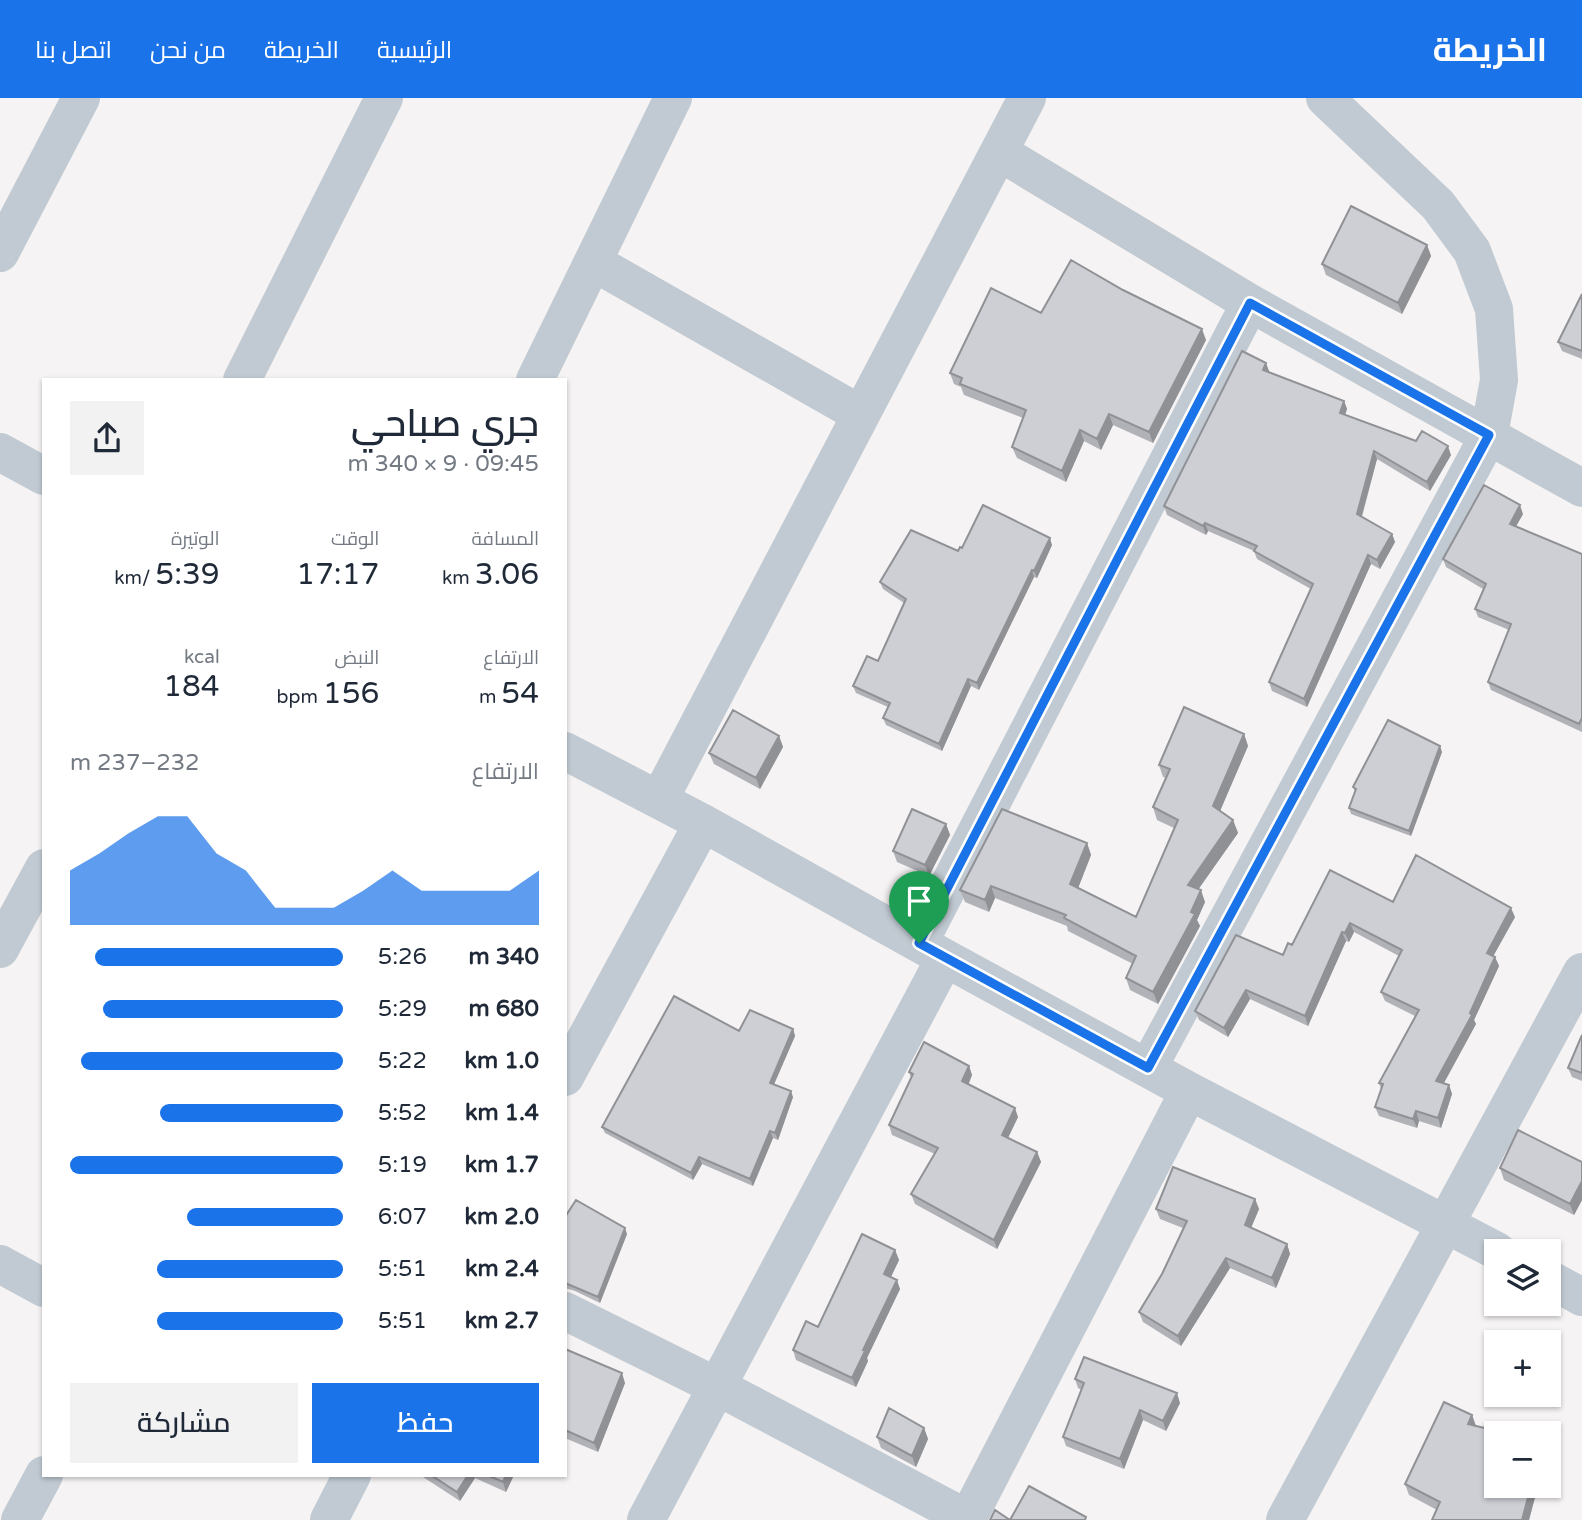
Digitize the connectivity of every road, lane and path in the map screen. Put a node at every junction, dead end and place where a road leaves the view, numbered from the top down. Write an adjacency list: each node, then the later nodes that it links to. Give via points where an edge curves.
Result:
1 (81, 98): 7 (street)
2 (384, 98): 10 (street)
3 (673, 98): 8 (street)
4 (1027, 98): 6 (street)
5 (1325, 98): 13 (street, via 1438,205 1472,251 1494,309 1499,380)
6 (999, 152): 9 (street); 12 (street)
7 (0, 253)
8 (593, 262): 11 (street); 12 (street)
9 (1250, 303): 13 (street); 22 (street)
10 (243, 378)
11 (536, 378)
12 (860, 414): 18 (street)
13 (1489, 435): 16 (street); 24 (street)
14 (0, 452): 15 (street)
15 (42, 474)
16 (1582, 488)
17 (567, 752): 18 (street)
18 (659, 800): 19 (street)
19 (703, 823): 22 (street); 25 (street)
20 (42, 873): 21 (street)
21 (0, 949)
22 (932, 951): 24 (street); 34 (street)
23 (1582, 972): 27 (street)
24 (1148, 1068): 26 (street)
25 (567, 1073)
26 (1189, 1091): 27 (street); 40 (street)
27 (1446, 1224): 28 (street); 41 (street)
28 (1484, 1244)
29 (0, 1264): 31 (street)
30 (1561, 1286): 32 (street)
31 (42, 1287)
32 (1582, 1297)
33 (567, 1312): 34 (street)
34 (716, 1386): 39 (street); 40 (street)
35 (43, 1477): 37 (street)
36 (351, 1477): 38 (street)
37 (20, 1520)
38 (329, 1520)
39 (646, 1520)
40 (968, 1520)
41 (1285, 1520)

